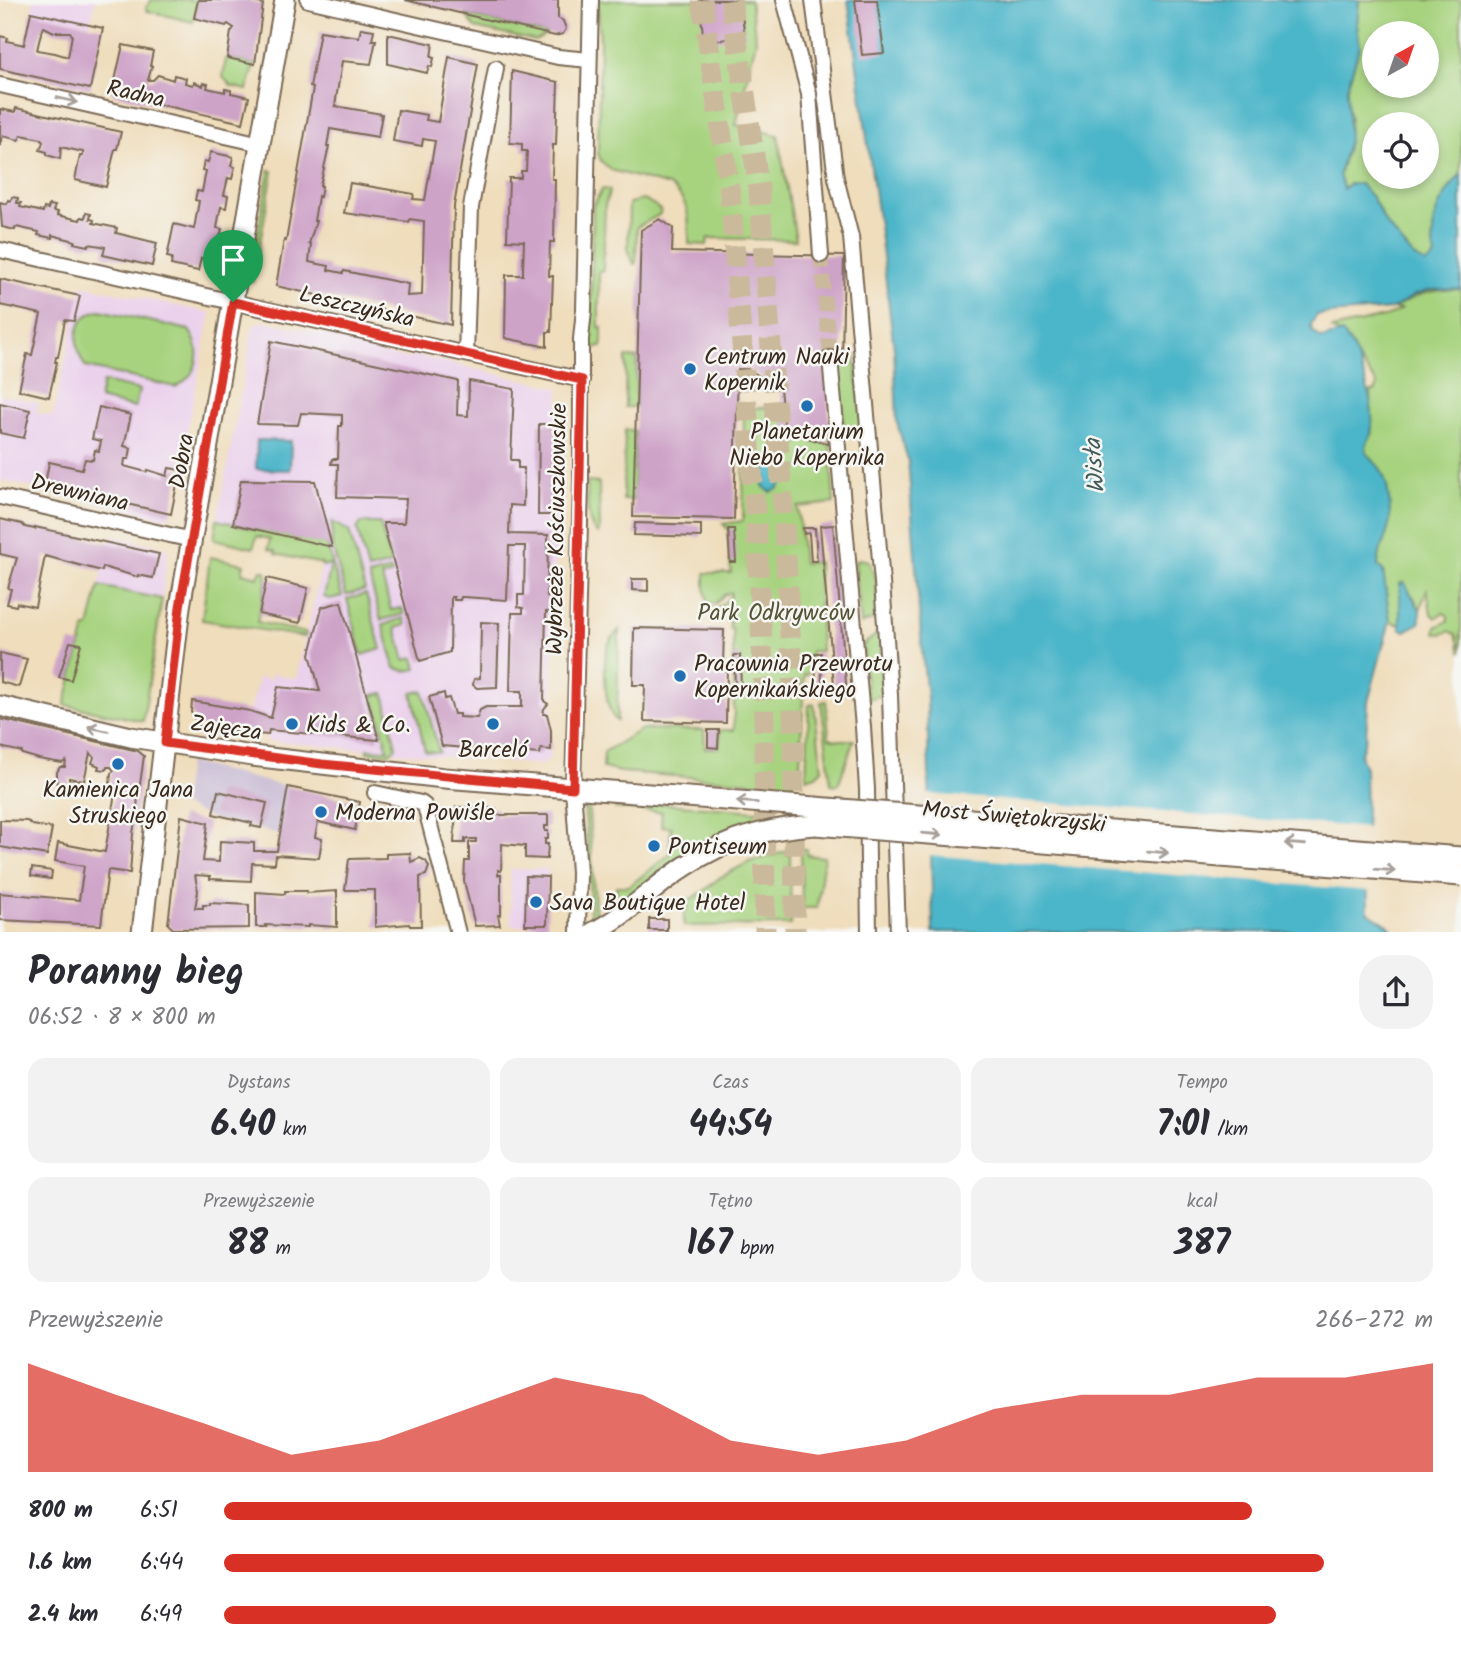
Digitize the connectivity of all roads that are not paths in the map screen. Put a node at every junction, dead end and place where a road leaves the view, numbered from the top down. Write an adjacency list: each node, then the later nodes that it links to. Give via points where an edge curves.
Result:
1 (285, 0): 9 (street, Dobra)
2 (307, 0): 6 (street, via 558,57)
3 (590, 0): 6 (street, Wybrzeże Kościuszkowskie)
4 (784, 0): 11 (street, via 809,94)
5 (813, 0): 30 (street, via 836,178 851,237 882,582)
6 (589, 60): 15 (street, Wybrzeże Kościuszkowskie)
7 (496, 68): 13 (street, via 471,207)
8 (0, 85): 9 (street, Radna, one-way to 9)
9 (261, 144): 12 (street, Dobra)
10 (0, 250): 12 (street, Leszczyńska)
11 (821, 255)
12 (233, 302): 13 (street, Leszczyńska); 17 (street, Dobra)
13 (466, 354): 15 (street, Leszczyńska)
14 (830, 358): 29 (street, via 863,727)
15 (582, 380): 20 (street, Wybrzeże Kościuszkowskie)
16 (0, 497): 17 (street, Drewniana)
17 (192, 540): 19 (street, Dobra)
18 (0, 706): 19 (street, Zajęcza, one-way to 18)
19 (165, 743): 20 (street, Zajęcza, via 322,764); 25 (street, Dobra)
20 (573, 788): 22 (street, Most Świętokrzyski, one-way to 20); 27 (street, Wybrzeże Kościuszkowskie)
21 (375, 793): 26 (street, via 425,806)
22 (815, 816): 23 (street, Most Świętokrzyski, one-way to 22, bridge); 24 (street, Most Świętokrzyski, one-way to 24, bridge); 28 (street, Most Świętokrzyski, via 713,849)
23 (1461, 857)
24 (1461, 876)
25 (142, 932)
26 (458, 932)
27 (578, 932)
28 (594, 932)
29 (869, 932)
30 (898, 932)

